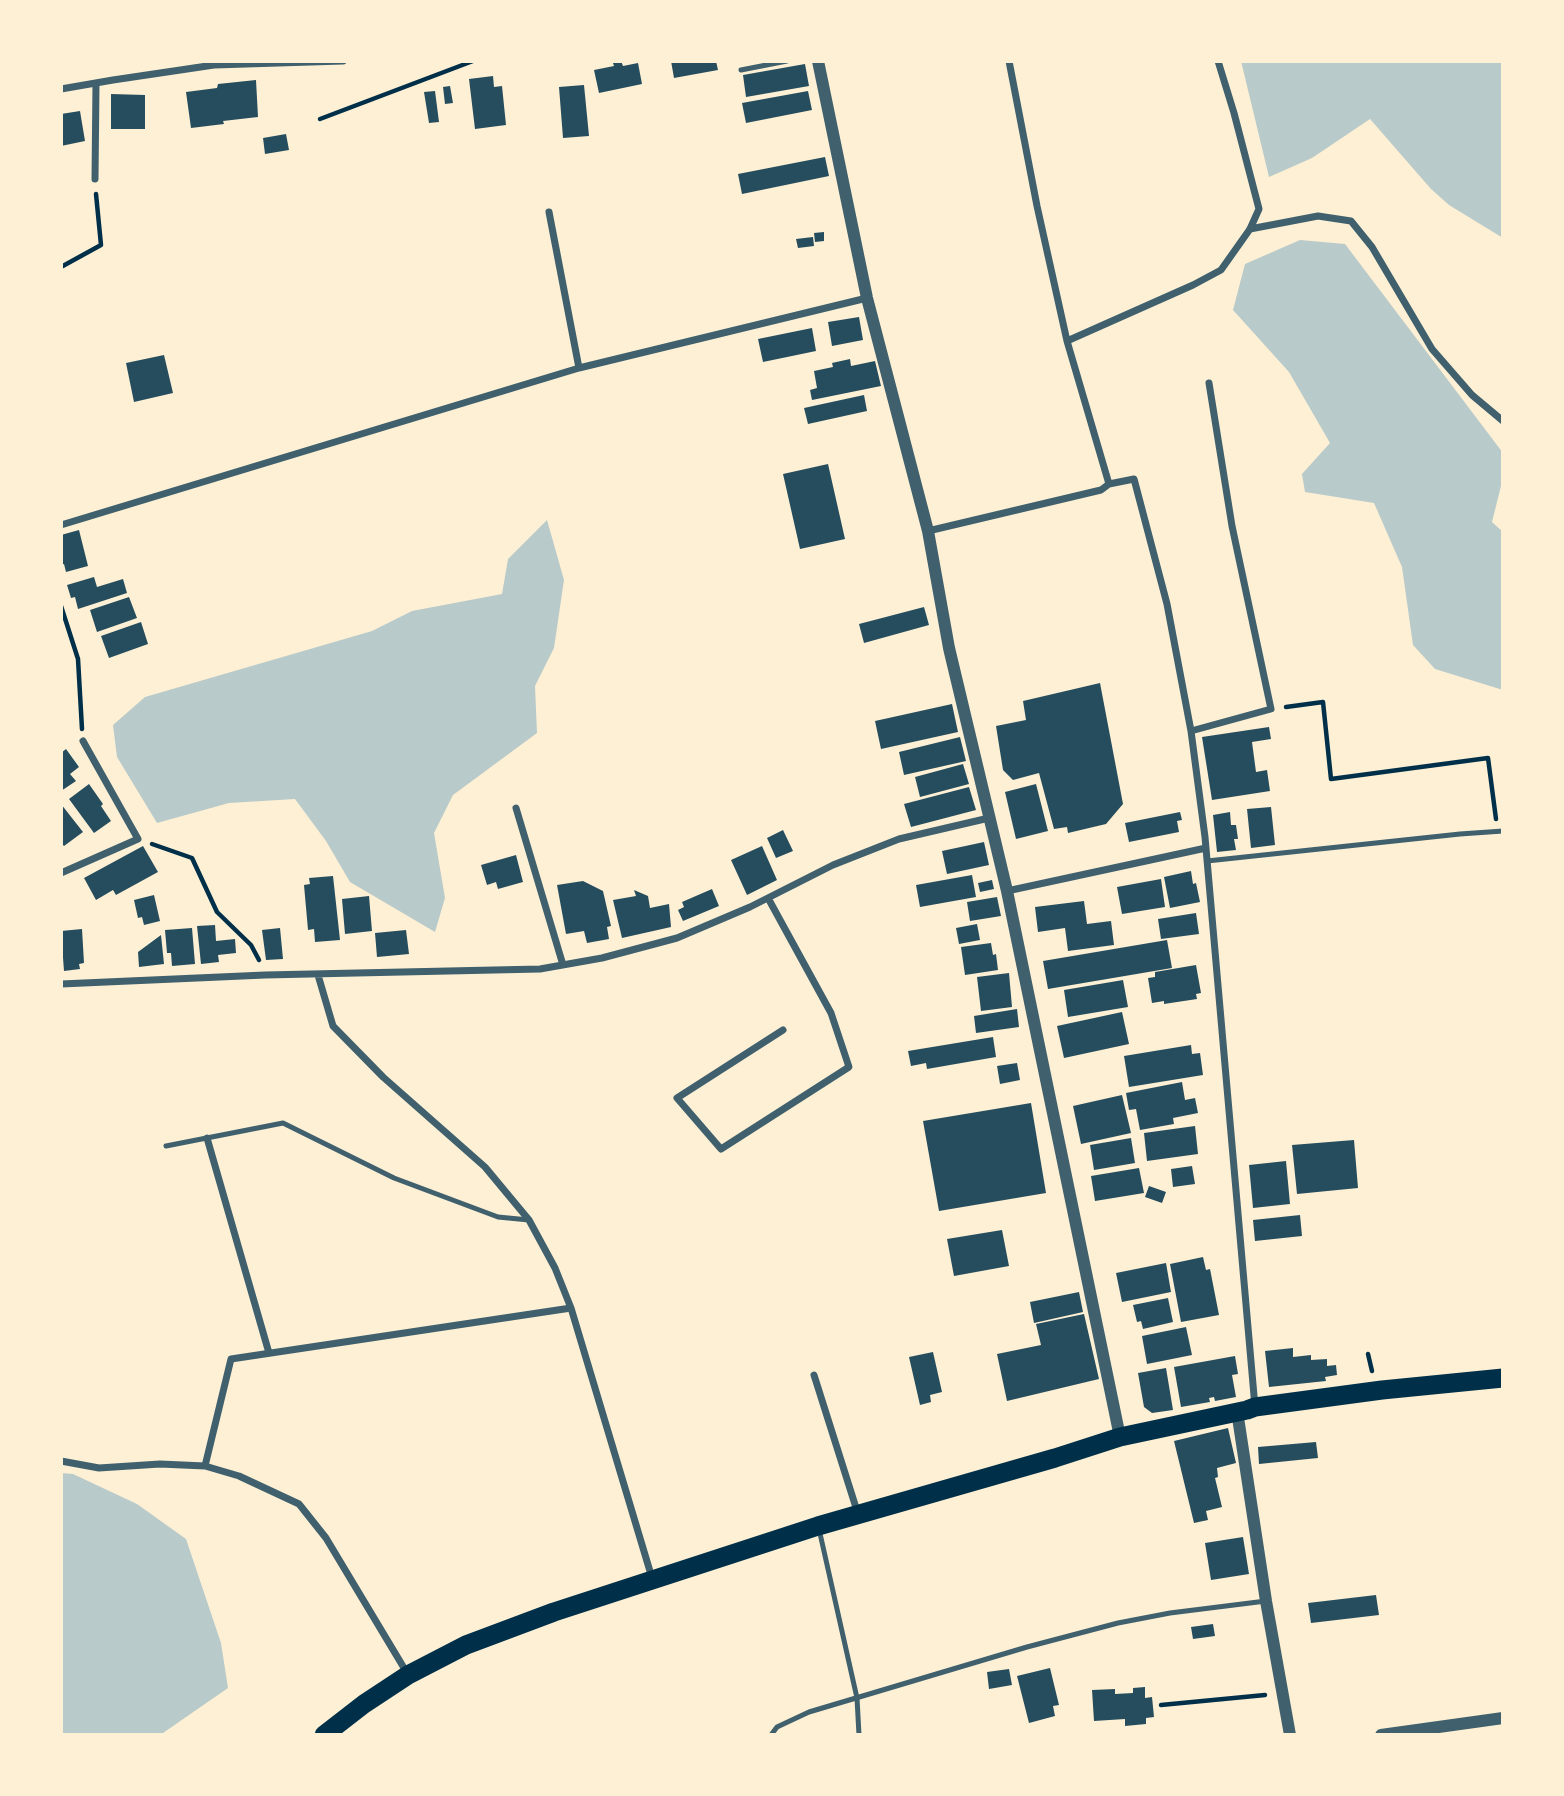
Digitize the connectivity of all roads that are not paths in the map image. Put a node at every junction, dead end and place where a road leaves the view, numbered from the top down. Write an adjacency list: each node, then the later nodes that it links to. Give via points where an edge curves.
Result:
1 (343, 61): 7 (street, via 214,65)
2 (787, 61): 6 (lane)
3 (818, 61): 12 (street)
4 (1009, 61): 13 (street)
5 (1218, 61): 11 (street, via 1259,209)
6 (741, 70)
7 (96, 83): 8 (street); 9 (street)
8 (61, 89)
9 (94, 180)
10 (549, 212): 14 (street)
11 (1250, 229): 13 (street, via 1221,270); 16 (street, via 1318,216 1351,221 1372,247 1432,349 1472,395)
12 (867, 298): 14 (street); 19 (street)
13 (1067, 341): 17 (street)
14 (579, 368): 18 (street)
15 (1209, 383): 20 (street, via 1232,526 1271,709)
16 (1503, 421)
17 (1109, 484): 19 (street, via 1101,490); 20 (street, via 1134,479 1167,604)
18 (61, 525)
19 (928, 531): 23 (street, via 949,648)
20 (1191, 732): 25 (street)
21 (83, 741): 27 (street, via 138,839)
22 (516, 807): 30 (street)
23 (989, 818): 28 (street); 29 (street, via 899,839 832,865)
24 (1500, 831): 26 (lane)
25 (1206, 848): 26 (street); 28 (street)
26 (1207, 862): 41 (street)
27 (61, 873)
28 (1007, 891): 42 (street)
29 (768, 898): 30 (street, via 677,938); 33 (street, via 831,1013 849,1067 721,1149 677,1098)
30 (563, 965): 31 (street)
31 (318, 975): 32 (street); 36 (street, via 333,1026 485,1167)
32 (61, 984)
33 (783, 1030)
34 (207, 1138): 35 (lane); 36 (lane, via 283,1123 394,1178 498,1217); 38 (street)
35 (166, 1146)
36 (529, 1220): 37 (street)
37 (571, 1308): 38 (street); 47 (street)
38 (269, 1353): 44 (street, via 231,1359)
39 (814, 1375): 45 (street)
40 (1503, 1378): 41 (highway)
41 (1246, 1409): 42 (highway); 48 (street)
42 (1120, 1437): 45 (highway)
43 (61, 1461): 44 (street, via 99,1468)
44 (205, 1466): 49 (street, via 299,1504 326,1538)
45 (858, 1514): 46 (highway)
46 (818, 1526): 47 (highway); 50 (lane)
47 (652, 1578): 49 (highway, via 478,1640)
48 (1266, 1601): 50 (lane, via 1118,1623); 55 (street)
49 (408, 1675): 52 (highway)
50 (858, 1698): 53 (lane, via 809,1712 777,1727); 54 (lane)
51 (1503, 1718): 56 (street)
52 (324, 1735)
53 (771, 1735)
54 (859, 1735)
55 (1290, 1735)
56 (1381, 1735)

